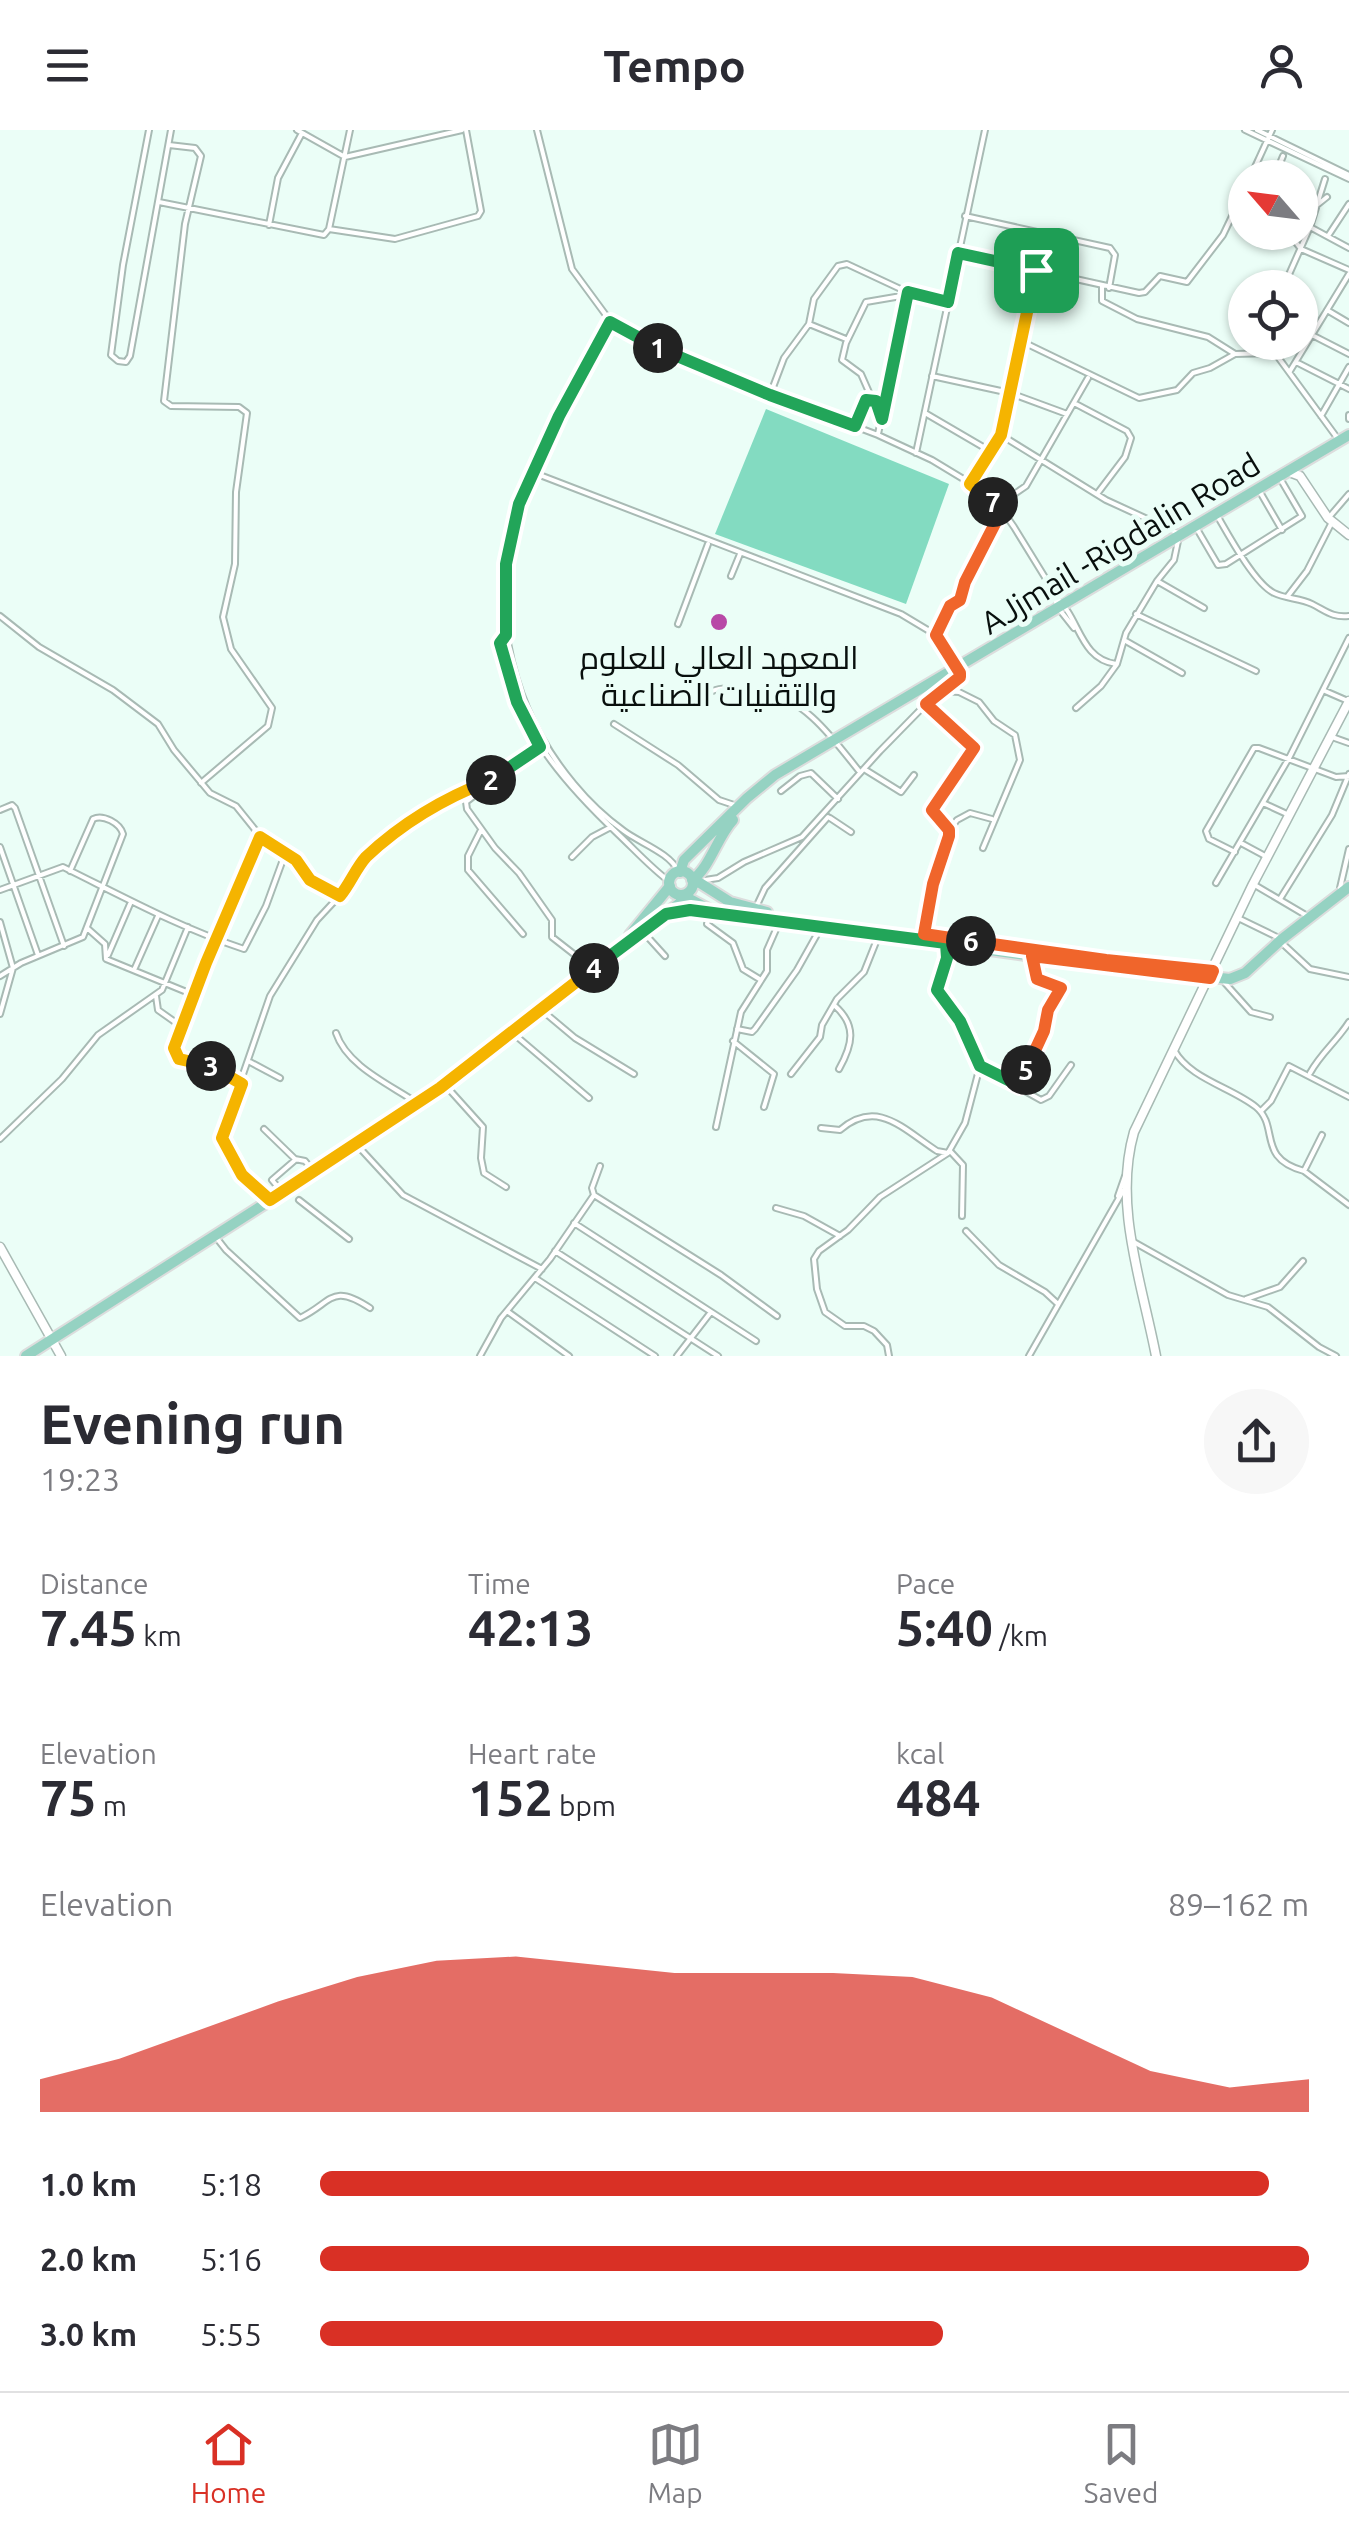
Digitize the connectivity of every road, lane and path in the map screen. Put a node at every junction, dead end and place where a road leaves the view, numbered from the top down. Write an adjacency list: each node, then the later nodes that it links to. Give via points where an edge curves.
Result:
1 (149, 130): 19 (street, via 120,284 111,356 118,362 130,360)
2 (171, 130): 11 (street)
3 (350, 130): 13 (street)
4 (462, 130): 13 (street); 28 (street, via 478,216 395,240)
5 (536, 130): 42 (street, via 572,268)
6 (985, 130): 24 (street)
7 (1245, 130): 10 (street)
8 (1256, 130): 10 (street)
9 (298, 131): 13 (street); 26 (street, via 278,178)
10 (1269, 135): 14 (street); 16 (street)
11 (169, 144): 19 (street); 22 (street, via 195,148 201,156)
12 (1283, 156): 15 (street)
13 (345, 157): 28 (street)
14 (1258, 160)
15 (1281, 160)
16 (1349, 177)
17 (1325, 179): 21 (street)
18 (1328, 197): 21 (street)
19 (159, 202): 22 (street)
20 (1349, 204): 23 (street)
21 (1318, 205)
22 (188, 206): 26 (street); 126 (street, via 164,401 248,413 236,492 235,564 223,617 231,649 272,708 268,726)
23 (1342, 214): 25 (street); 31 (street)
24 (966, 216): 30 (street); 34 (street)
25 (1349, 218)
26 (269, 225): 28 (street, via 320,235)
27 (1228, 226): 38 (street, via 1186,282 1160,276 1138,294)
28 (329, 229)
29 (1318, 230): 31 (street)
30 (1042, 234): 35 (street); 38 (street, via 1113,251)
31 (1328, 236): 32 (street)
32 (1349, 248)
33 (1303, 250): 36 (street)
34 (958, 253): 35 (street); 40 (street)
35 (1036, 270): 37 (street); 48 (street)
36 (1349, 272): 41 (street)
37 (1102, 286): 38 (street); 49 (street, via 1105,304 1125,315 1208,337)
38 (1109, 288)
39 (907, 293): 40 (street); 44 (street, via 843,264 814,299); 47 (street, via 866,302); 67 (street)
40 (948, 302): 56 (street)
41 (1328, 310): 43 (street); 45 (street)
42 (610, 322): 61 (street); 76 (street)
43 (1349, 323)
44 (808, 324): 47 (street); 61 (street, via 784,358)
45 (1318, 326)
46 (1318, 338): 50 (street)
47 (847, 340): 62 (street, via 842,360 861,374)
48 (1021, 341): 57 (street); 60 (street)
49 (1228, 350)
50 (1349, 354)
51 (1228, 358): 57 (street, via 1192,373 1177,390 1148,398)
52 (1281, 360): 55 (street)
53 (1296, 362): 55 (street); 58 (street)
54 (1349, 366): 58 (street)
55 (1290, 372): 66 (street)
56 (932, 376): 60 (street); 64 (street)
57 (1088, 376): 63 (street)
58 (1341, 384): 59 (street); 66 (street)
59 (1349, 390)
60 (1010, 393): 65 (street); 70 (street)
61 (770, 395): 68 (street)
62 (872, 399): 67 (street); 68 (street)
63 (1074, 402): 65 (street); 80 (street, via 1131,438)
64 (924, 413): 72 (street); 73 (street)
65 (1068, 414): 74 (street)
66 (1321, 416): 71 (street)
67 (882, 419): 69 (street)
68 (855, 426): 69 (street)
69 (878, 435): 73 (street)
70 (1001, 435): 72 (street); 74 (street)
71 (1345, 438): 75 (main road, AJjmail -Rigdalin Road)
72 (991, 452): 78 (street)
73 (916, 453): 78 (street)
74 (1042, 460): 80 (street); 82 (street, via 1026,486)
75 (1295, 469): 77 (main road, AJjmail -Rigdalin Road); 84 (street); 88 (main road, AJjmail -Rigdalin Road)
76 (532, 472): 89 (street); 101 (street, via 510,540)
77 (1281, 480): 79 (main road, AJjmail -Rigdalin Road); 86 (street, via 1302,516)
78 (970, 484): 82 (street)
79 (1260, 492): 83 (main road, AJjmail -Rigdalin Road); 86 (street)
80 (1096, 494): 88 (street)
81 (1349, 494): 84 (street)
82 (999, 508): 95 (street); 102 (street, via 960,600)
83 (1218, 517): 85 (main road, AJjmail -Rigdalin Road); 91 (street)
84 (1332, 518): 87 (street); 94 (street)
85 (1197, 530): 88 (main road, AJjmail -Rigdalin Road); 91 (street, via 1218,565)
86 (1282, 530): 91 (street)
87 (1349, 532)
88 (1179, 538): 93 (street, via 1174,560); 95 (main road, AJjmail -Rigdalin Road)
89 (708, 542): 90 (street); 100 (street)
90 (740, 554): 92 (street); 102 (street, via 879,604)
91 (1240, 556): 94 (street, via 1268,590)
92 (731, 576)
93 (1156, 581): 96 (street); 97 (street)
94 (1287, 597): 99 (street)
95 (1061, 607): 105 (street, via 1102,661); 106 (main road, AJjmail -Rigdalin Road)
96 (1204, 608)
97 (1136, 614): 104 (street); 107 (street)
98 (0, 616): 126 (street, via 158,724)
99 (1349, 616)
100 (678, 624)
101 (506, 635): 119 (street, via 500,643 510,682); 127 (street, via 530,719)
102 (936, 635): 106 (street)
103 (1349, 638): 109 (street)
104 (1124, 640): 105 (street); 108 (street)
105 (1117, 664): 114 (street)
106 (959, 671): 110 (street, via 956,683); 117 (main road, AJjmail -Rigdalin Road)
107 (1256, 671)
108 (1182, 673)
109 (1325, 690): 112 (street); 120 (street)
110 (943, 691): 113 (street); 135 (street, via 971,696 1015,735 1020,760)
111 (708, 692): 117 (street, via 722,686 767,692 813,718)
112 (1349, 701): 116 (street)
113 (926, 704): 121 (street); 138 (street, via 974,748 932,810)
114 (1076, 708)
115 (614, 724): 131 (street, via 719,800)
116 (1332, 737): 118 (street); 122 (street)
117 (835, 742): 121 (street); 131 (main road, AJjmail -Rigdalin Road); 152 (main road, AJjmail -Rigdalin Road, via 777,780 729,824)
118 (1349, 743)
119 (540, 747): 125 (street); 127 (street)
120 (1289, 758): 122 (street); 130 (street); 145 (street, via 1259,748 1250,754 1206,831 1208,839)
121 (862, 770): 124 (street, via 901,792); 129 (street)
122 (1314, 770): 123 (street); 133 (street)
123 (1349, 775): 162 (street)
124 (914, 776)
125 (496, 779): 137 (street, via 465,804); 161 (street, via 410,820 363,860)
126 (201, 783): 140 (street, via 240,809)
127 (576, 790): 136 (street); 150 (street)
128 (780, 791): 129 (street, via 811,772)
129 (838, 799): 134 (street)
130 (1263, 803): 133 (street); 141 (street)
131 (738, 806): 150 (main road, AJjmail -Rigdalin Road)
132 (0, 810): 151 (street, via 15,808)
133 (1289, 814): 148 (street)
134 (826, 815): 139 (street); 152 (street, via 795,842); 164 (street)
135 (994, 820): 138 (street, via 970,813); 143 (street)
136 (611, 827): 147 (street); 155 (street)
137 (481, 830): 177 (street, via 468,870); 188 (street, via 552,920 552,938)
138 (949, 830): 178 (street)
139 (851, 832)
140 (260, 837): 146 (street); 180 (street)
141 (1241, 843): 145 (street); 148 (street)
142 (0, 847): 157 (street)
143 (983, 848)
144 (1349, 849): 159 (street)
145 (1236, 852): 153 (street)
146 (286, 853): 161 (street, via 310,880); 180 (street, via 244,949)
147 (572, 856)
148 (1267, 856): 156 (street)
149 (70, 871): 151 (street); 154 (street); 154 (street, via 92,818 102,817 124,834)
150 (679, 872): 152 (main road); 155 (main road)
151 (38, 876): 157 (street); 182 (street)
152 (697, 881): 160 (main road); 164 (main road)
153 (1216, 883)
154 (102, 884): 163 (street); 174 (street)
155 (670, 884): 160 (main road); 188 (main road, via 637,928)
156 (1253, 884): 162 (street); 170 (street)
157 (14, 885): 158 (street); 183 (street)
158 (0, 890)
159 (1344, 890): 169 (main road)
160 (682, 895): 165 (main road); 166 (main road)
161 (340, 896): 210 (street, via 317,920 270,996)
162 (1280, 899): 169 (street)
163 (130, 903): 167 (street); 186 (street)
164 (756, 910): 168 (main road)
165 (712, 912): 166 (main road); 168 (main road); 194 (street, via 707,924 733,943 743,970)
166 (666, 914): 175 (main road)
167 (158, 916): 172 (street); 189 (street)
168 (772, 917): 173 (main road); 178 (main road); 194 (street, via 778,926)
169 (1309, 917): 179 (main road)
170 (1236, 918): 179 (street); 192 (street)
171 (0, 922): 187 (street)
172 (188, 925): 180 (street); 195 (street)
173 (822, 925): 176 (main road); 205 (street, via 755,1029)
174 (85, 928): 182 (street, via 81,939); 186 (street, via 105,944)
175 (643, 931): 184 (street); 188 (main road)
176 (880, 933): 181 (main road); 199 (street, via 864,972)
177 (523, 934)
178 (924, 934): 192 (main road)
179 (1282, 940): 192 (main road, via 1257,962); 193 (street, via 1310,969)
180 (218, 941): 196 (street)
181 (946, 943): 185 (main road); 212 (street, via 937,990)
182 (64, 946): 183 (street)
183 (38, 955): 187 (street)
184 (665, 956)
185 (1032, 956): 190 (main road); 220 (street, via 1037,979 1061,988)
186 (106, 959): 189 (street)
187 (13, 968): 191 (street); 201 (street)
188 (590, 969): 200 (main road)
189 (134, 970): 195 (street)
190 (1187, 975): 192 (main road); 198 (street)
191 (0, 976)
192 (1215, 976): 198 (street); 202 (street, via 1251,1012)
193 (1349, 978)
194 (762, 980): 205 (street)
195 (165, 983): 196 (street); 197 (street)
196 (194, 995): 204 (street)
197 (156, 996): 204 (street, via 158,1010); 231 (street, via 98,1035)
198 (1201, 998): 209 (street)
199 (834, 1005): 213 (street, via 849,1021 852,1038); 215 (street, via 820,1038)
200 (541, 1008): 206 (main road); 214 (street, via 574,1038)
201 (0, 1014)
202 (1270, 1017)
203 (1349, 1022): 216 (street)
204 (182, 1027): 219 (street, via 176,1056)
205 (737, 1030): 208 (street)
206 (511, 1032): 218 (main road); 223 (street)
207 (336, 1033): 224 (street, via 352,1059)
208 (732, 1041): 225 (street, via 774,1074); 227 (street)
209 (1174, 1050): 226 (street, via 1190,1068); 238 (street, via 1138,1119)
210 (250, 1062): 217 (street); 219 (street)
211 (1072, 1065): 220 (street, via 1044,1100)
212 (980, 1066): 220 (street); 233 (street, via 965,1123)
213 (838, 1069)
214 (634, 1074)
215 (791, 1074)
216 (1308, 1074): 222 (street); 226 (street, via 1289,1066)
217 (280, 1078)
218 (445, 1083): 224 (main road); 239 (street, via 483,1127 484,1174)
219 (242, 1084): 243 (street, via 222,1138 242,1175)
220 (1020, 1086)
221 (1349, 1088): 222 (street)
222 (1346, 1095)
223 (589, 1098)
224 (417, 1103): 232 (main road)
225 (764, 1107)
226 (1260, 1111): 237 (street, via 1281,1162)
227 (716, 1127)
228 (822, 1128): 233 (street, via 838,1130 859,1116 881,1115 937,1152)
229 (264, 1129): 234 (street)
230 (1322, 1135): 237 (street)
231 (0, 1140)
232 (357, 1145): 236 (main road); 257 (street, via 403,1195)
233 (949, 1152): 247 (street, via 963,1164); 251 (street, via 880,1196)
234 (295, 1160): 236 (street); 241 (street, via 272,1180)
235 (600, 1166): 242 (street)
236 (314, 1172): 241 (main road)
237 (1304, 1172): 245 (street)
238 (1126, 1173): 240 (street); 244 (street)
239 (506, 1187)
240 (1126, 1187): 244 (street); 253 (street)
241 (284, 1191): 243 (main road); 252 (street)
242 (594, 1195): 248 (street); 264 (street)
243 (270, 1200): 250 (main road)
244 (1117, 1200): 260 (street)
245 (1349, 1205)
246 (776, 1208): 251 (street)
247 (962, 1216)
248 (574, 1223): 255 (street); 262 (street)
249 (966, 1231): 260 (street, via 999,1265)
250 (215, 1236): 261 (street, via 300,1318 340,1294); 266 (main road)
251 (840, 1236): 276 (street, via 814,1259 823,1309 845,1326 874,1331)
252 (348, 1239)
253 (1132, 1241): 259 (street); 278 (street)
254 (0, 1248): 266 (street)
255 (555, 1251): 257 (street); 265 (street)
256 (1302, 1262): 259 (street, via 1280,1287)
257 (542, 1268): 258 (street)
258 (535, 1278): 263 (street); 273 (street)
259 (1242, 1301): 268 (street, via 1268,1307)
260 (1058, 1304): 277 (street)
261 (370, 1308)
262 (712, 1310): 265 (street); 267 (street)
263 (507, 1311): 271 (street); 272 (street)
264 (777, 1316)
265 (692, 1338): 274 (street); 275 (street)
266 (51, 1340): 269 (main road); 270 (street)
267 (756, 1341)
268 (1318, 1346): 279 (street); 280 (street)
269 (26, 1356)
270 (61, 1356)
271 (480, 1356)
272 (569, 1356)
273 (655, 1356)
274 (678, 1356)
275 (718, 1356)
276 (889, 1356)
277 (1029, 1356)
278 (1156, 1356)
279 (1317, 1356)
280 (1336, 1356)

